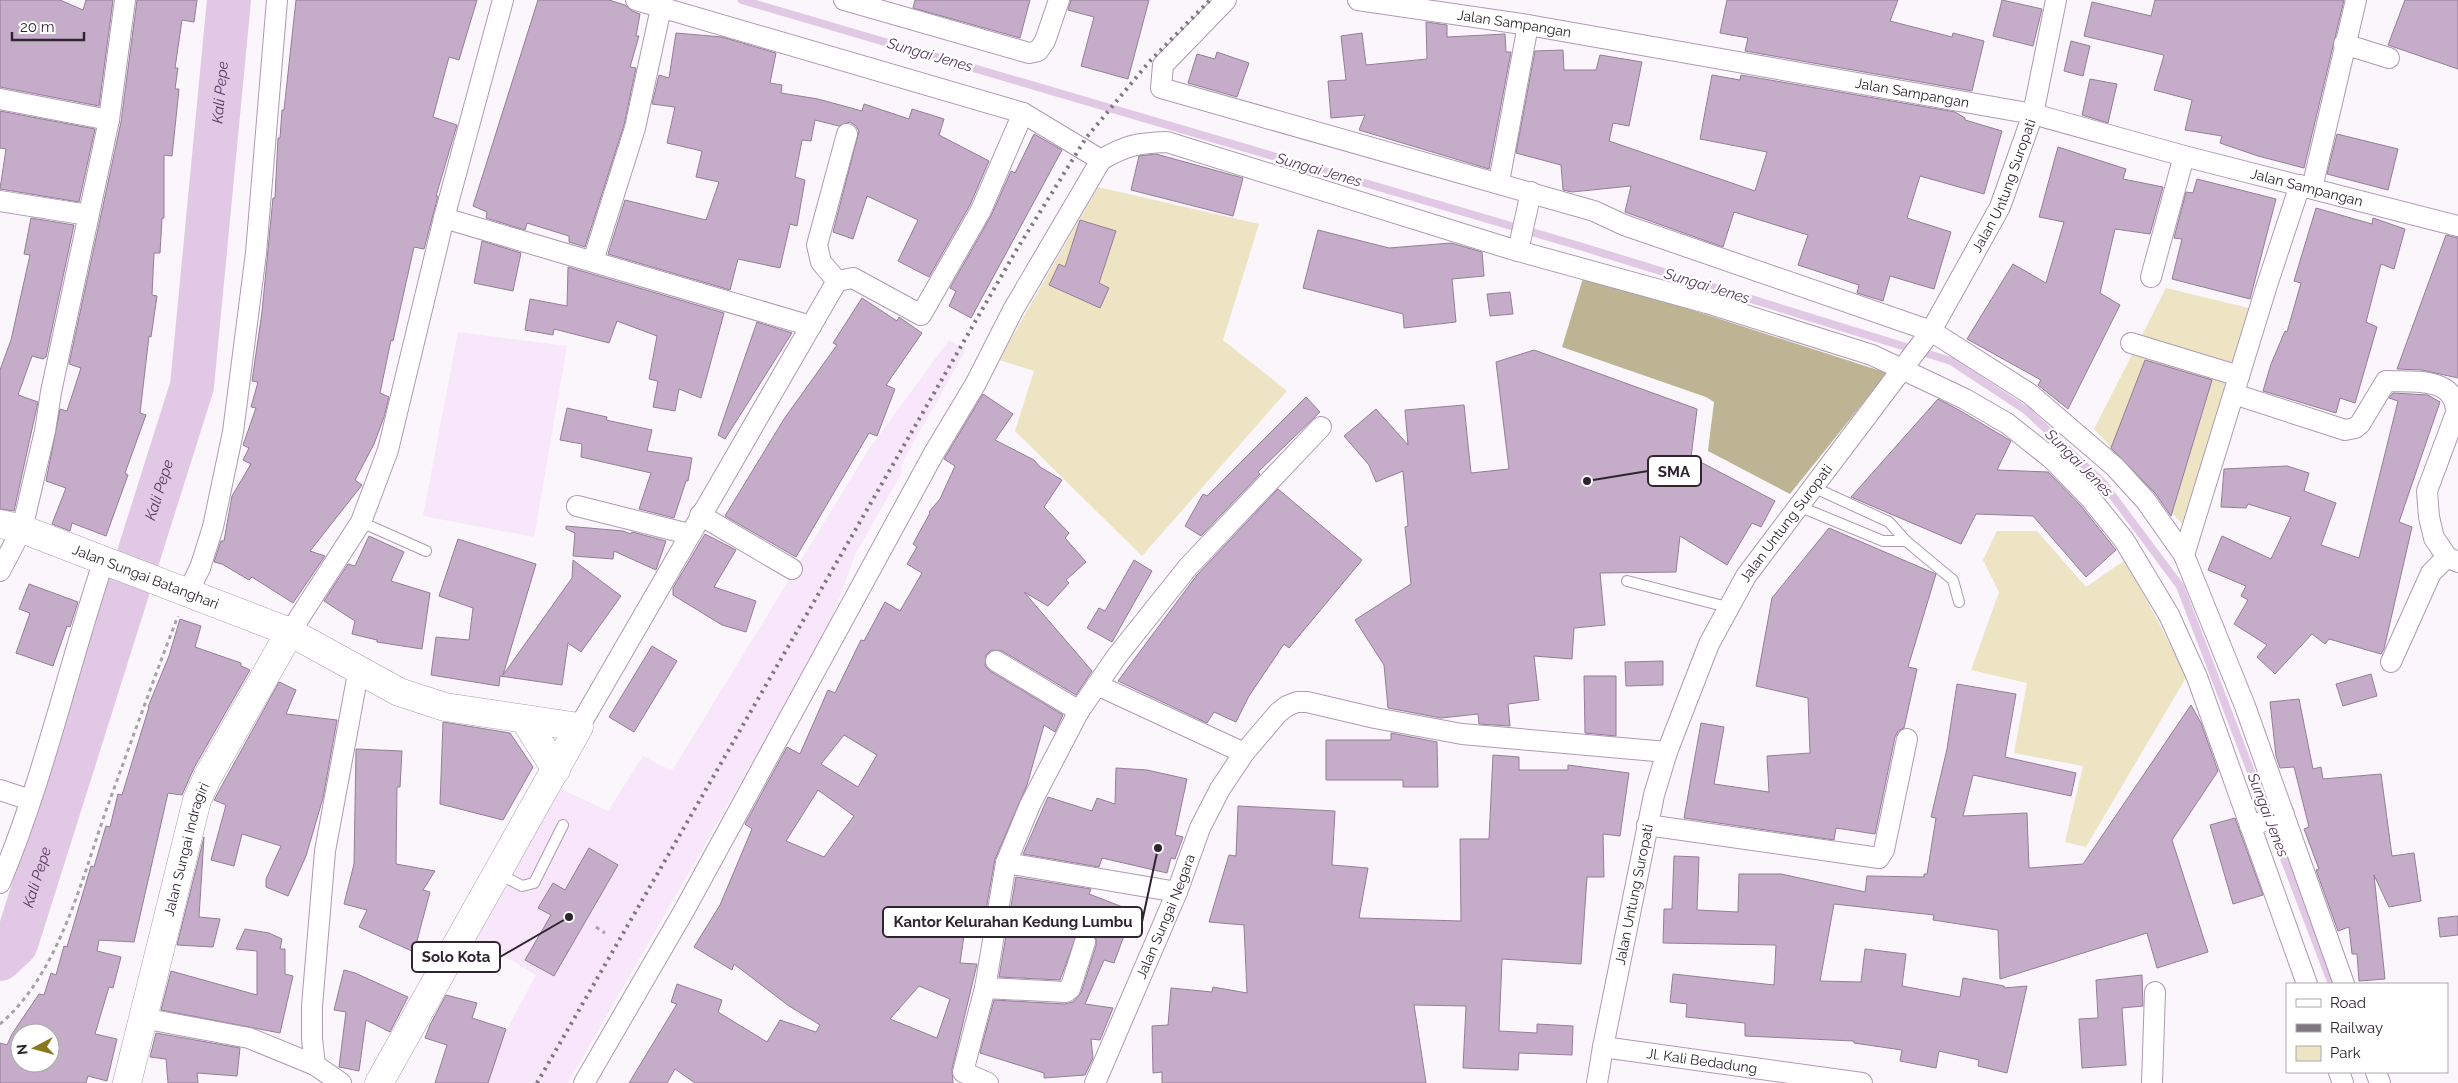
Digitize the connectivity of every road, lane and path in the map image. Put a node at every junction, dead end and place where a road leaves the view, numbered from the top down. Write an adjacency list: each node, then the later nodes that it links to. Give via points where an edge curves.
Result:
1 (125, 0): 18 (street)
2 (277, 0): 54 (street, via 256,253 233,432 213,527 200,568)
3 (503, 0): 27 (street)
4 (636, 0): 11 (street)
5 (844, 0): 6 (street, via 1030,52 1038,51 1045,41)
6 (1059, 0)
7 (1226, 0): 22 (street, via 1164,65 1161,88)
8 (1358, 0): 12 (street, Jalan Sampangan)
9 (2056, 0): 17 (street, Jalan Untung Suropati)
10 (2356, 0): 13 (street)
11 (661, 8): 16 (street); 30 (street, via 635,128)
12 (1528, 25): 17 (street, Jalan Sampangan); 22 (street)
13 (2344, 44): 14 (street); 23 (street)
14 (2389, 58)
15 (0, 99): 18 (street)
16 (1023, 113): 21 (street); 32 (street, via 981,210 921,315 854,278)
17 (2033, 114): 20 (street, Jalan Sampangan); 34 (street, Jalan Untung Suropati, via 2000,206)
18 (109, 120): 26 (street)
19 (847, 134): 32 (street, via 817,245 821,262)
20 (2184, 156): 23 (street, Jalan Sampangan); 31 (street)
21 (1101, 160): 29 (street, via 1122,147 1167,142); 94 (street, via 1013,310 976,383 934,453 686,909)
22 (1499, 182): 24 (street)
23 (2306, 186): 28 (street, Jalan Sampangan); 37 (street)
24 (1531, 192): 29 (street); 34 (street, via 1594,211 1624,225)
25 (0, 201): 26 (street)
26 (88, 215): 44 (street, via 45,432)
27 (444, 218): 30 (street); 43 (street, via 388,450)
28 (2458, 226)
29 (1518, 246): 36 (street)
30 (593, 261): 33 (street)
31 (2151, 276)
32 (837, 281): 33 (street)
33 (811, 326): 42 (street)
34 (1930, 333): 36 (street, Jalan Untung Suropati); 48 (street, via 2030,394 2115,468 2146,501)
35 (2131, 343): 37 (street)
36 (1906, 366): 39 (street, Jalan Untung Suropati); 74 (street, via 2008,424 2052,459 2124,540 2169,614 2197,677)
37 (2236, 385): 48 (street); 49 (street, via 2345,430 2360,424 2386,382 2436,384 2446,389 2456,403 2456,413 2427,491 2434,538)
38 (1321, 427): 61 (street, via 1188,566)
39 (1813, 488): 41 (street, Jalan Untung Suropati); 46 (lane, via 1889,522)
40 (577, 506): 45 (street)
41 (1798, 506): 46 (lane, via 1883,541); 56 (street, Jalan Untung Suropati)
42 (700, 515): 45 (street); 51 (street)
43 (361, 522): 47 (lane); 57 (street)
44 (11, 527): 50 (street, Jalan Sungai Batanghari); 52 (street)
45 (689, 534): 64 (street)
46 (1906, 541): 55 (lane, via 1953,580)
47 (426, 551)
48 (2184, 555): 71 (street, via 2245,706)
49 (2452, 560): 59 (street, via 2431,573)
50 (110, 563): 54 (street, Jalan Sungai Batanghari); 70 (street)
51 (792, 569)
52 (0, 571)
53 (1627, 581): 56 (lane)
54 (181, 590): 57 (street, Jalan Sungai Batanghari); 87 (path, via 124,766 62,932 43,971 22,1003)
55 (1959, 602)
56 (1727, 607): 66 (street, Jalan Untung Suropati)
57 (290, 632): 60 (street, Jalan Sungai Batanghari); 86 (street, Jalan Sungai Indragiri, via 197,800)
58 (996, 661): 62 (street)
59 (2391, 662)
60 (359, 668): 63 (street, Jalan Sungai Batanghari, via 399,692 445,708); 89 (street, via 325,851 312,1006)
61 (1097, 685): 62 (street); 67 (street)
62 (1079, 711): 75 (street, via 1030,805)
63 (525, 720): 64 (street, Jalan Sungai Batanghari); 68 (street)
64 (579, 727): 68 (street)
65 (1907, 739): 73 (street, via 1880,858)
66 (1666, 752): 67 (street, Jalan Sungai Negara, via 1462,734 1298,702 1278,713); 73 (street, Jalan Untung Suropati)
67 (1244, 753): 78 (street, Jalan Sungai Negara, via 1200,828)
68 (556, 770): 76 (street)
69 (0, 790): 70 (street)
70 (30, 800): 77 (street)
71 (2281, 815): 74 (street); 83 (street)
72 (563, 825): 76 (lane, via 534,883 522,886)
73 (1647, 825): 88 (street, Jalan Untung Suropati)
74 (2252, 825): 82 (street)
75 (1006, 863): 78 (street); 84 (street)
76 (496, 872): 93 (street)
77 (0, 883)
78 (1177, 892): 96 (street, Jalan Sungai Negara)
79 (596, 927): 80 (path)
80 (605, 933)
81 (1085, 942): 84 (street, via 1070,989 1066,992)
82 (2307, 983)
83 (2344, 983)
84 (985, 988): 90 (street)
85 (2155, 992): 99 (street)
86 (142, 1018): 89 (street, via 249,1038); 91 (street, Jalan Sungai Indragiri)
87 (0, 1024)
88 (1602, 1047): 97 (street, Jalan Untung Suropati); 98 (street, Jl. Kali Bedadung)
89 (314, 1065): 92 (street)
90 (959, 1078): 95 (street)
91 (127, 1083)
92 (341, 1083)
93 (379, 1083)
94 (584, 1083)
95 (988, 1083)
96 (1095, 1083)
97 (1598, 1083)
98 (1862, 1083)
99 (2152, 1083)

